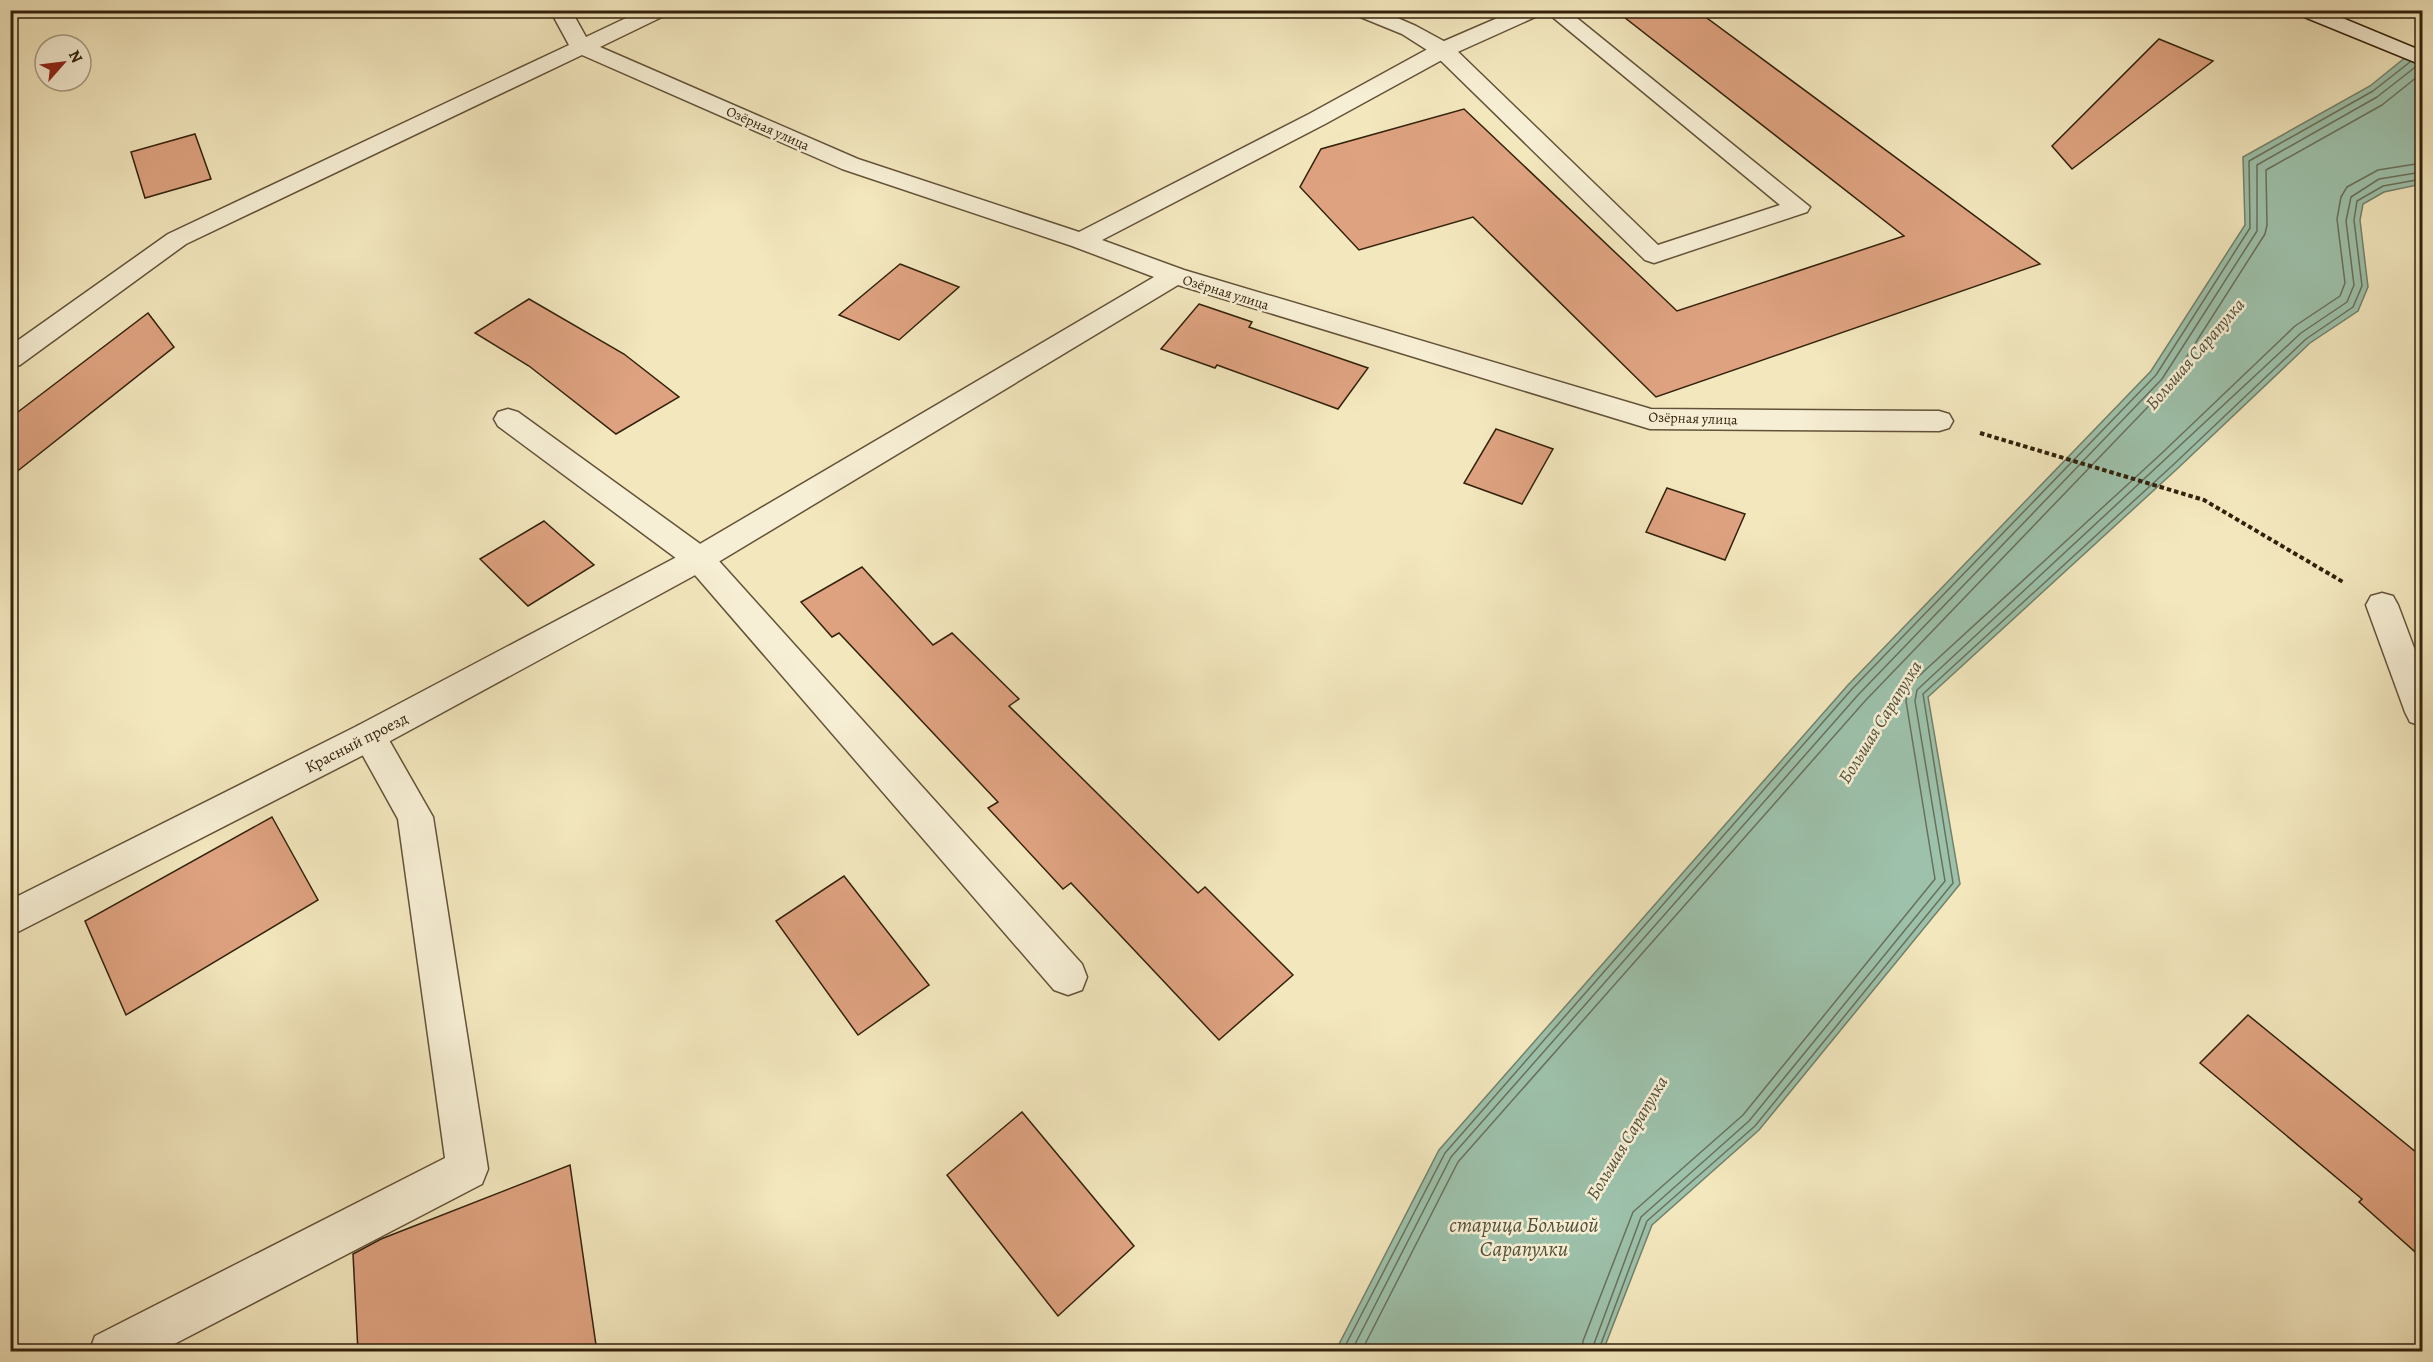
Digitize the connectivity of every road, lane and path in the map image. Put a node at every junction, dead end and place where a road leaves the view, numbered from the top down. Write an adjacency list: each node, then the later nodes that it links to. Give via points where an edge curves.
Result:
1 (560, 10): 7 (street)
2 (661, 10): 7 (street)
3 (1360, 10): 8 (street, via 1409,30)
4 (1535, 10): 8 (street)
5 (1554, 10): 8 (street, via 1798,207 1654,255)
6 (2305, 11): 9 (street)
7 (581, 47): 10 (street, Озёрная улица, via 850,164); 12 (street, via 177,239)
8 (1443, 50): 10 (street)
9 (2422, 59)
10 (1081, 241): 11 (street, Озёрная улица)
11 (1175, 276): 14 (street, Озёрная улица, via 1650,419); 17 (street, Красный проезд)
12 (10, 359)
13 (508, 418): 17 (street)
14 (1939, 421)
15 (2026, 447): 16 (path)
16 (2204, 500): 18 (path)
17 (699, 560): 20 (street, Красный проезд); 22 (street)
18 (2382, 605): 19 (street)
19 (2422, 712)
20 (369, 736): 21 (street, Красный проезд); 23 (street, via 415,817 467,1168)
21 (10, 919)
22 (1068, 977)
23 (111, 1352)

